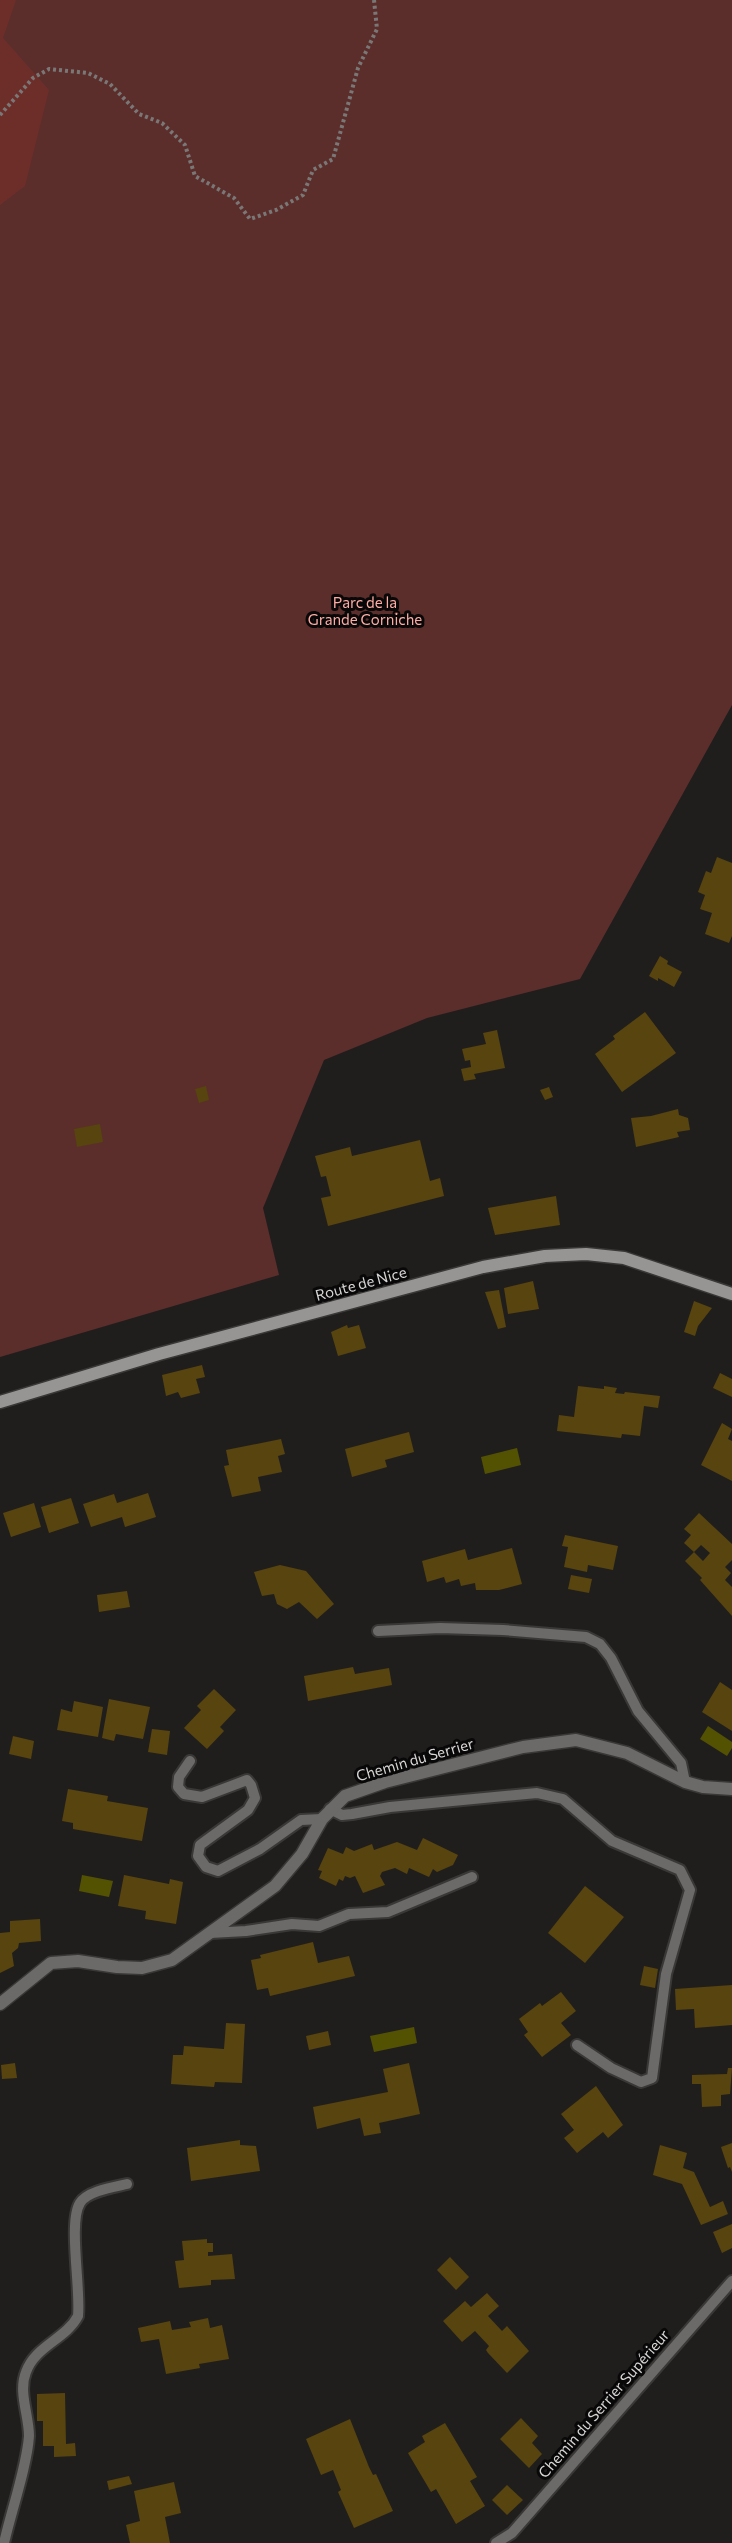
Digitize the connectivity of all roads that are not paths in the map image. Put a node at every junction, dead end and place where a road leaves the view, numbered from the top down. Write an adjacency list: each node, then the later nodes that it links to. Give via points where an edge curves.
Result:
1 (732, 1294): 2 (main road, Route de Nice, via 624,1258 586,1254 545,1256 483,1267 170,1351)
2 (0, 1402)
3 (378, 1631): 5 (lane, via 440,1628 586,1637 600,1644 611,1658 638,1711 681,1763)
4 (190, 1761): 7 (lane, via 179,1777 178,1787 184,1794 202,1797 247,1780 255,1798 248,1810 200,1845 198,1856 206,1867 219,1871 301,1820)
5 (685, 1782): 6 (street, Chemin du Serrier); 7 (street, Chemin du Serrier, via 627,1753 576,1740 523,1747 385,1782 345,1796)
6 (732, 1789)
7 (326, 1814): 9 (street, Chemin du Serrier, via 302,1854 275,1886); 11 (lane, via 537,1793 563,1798 612,1841 681,1870 690,1890 666,1974 652,2078 641,2082 611,2068)
8 (472, 1877): 9 (lane, via 388,1912 349,1914 319,1926 292,1924)
9 (210, 1932): 10 (street, Chemin du Serrier, via 172,1960 142,1968 78,1961 51,1963)
10 (0, 2004)
11 (577, 2044)
12 (127, 2184): 14 (lane, via 80,2203 75,2221 78,2316 72,2326 33,2359 26,2371 23,2384 29,2435)
13 (732, 2281): 15 (lane, Chemin du Serrier Supérieur, via 512,2533)
14 (4, 2543)
15 (496, 2543)

